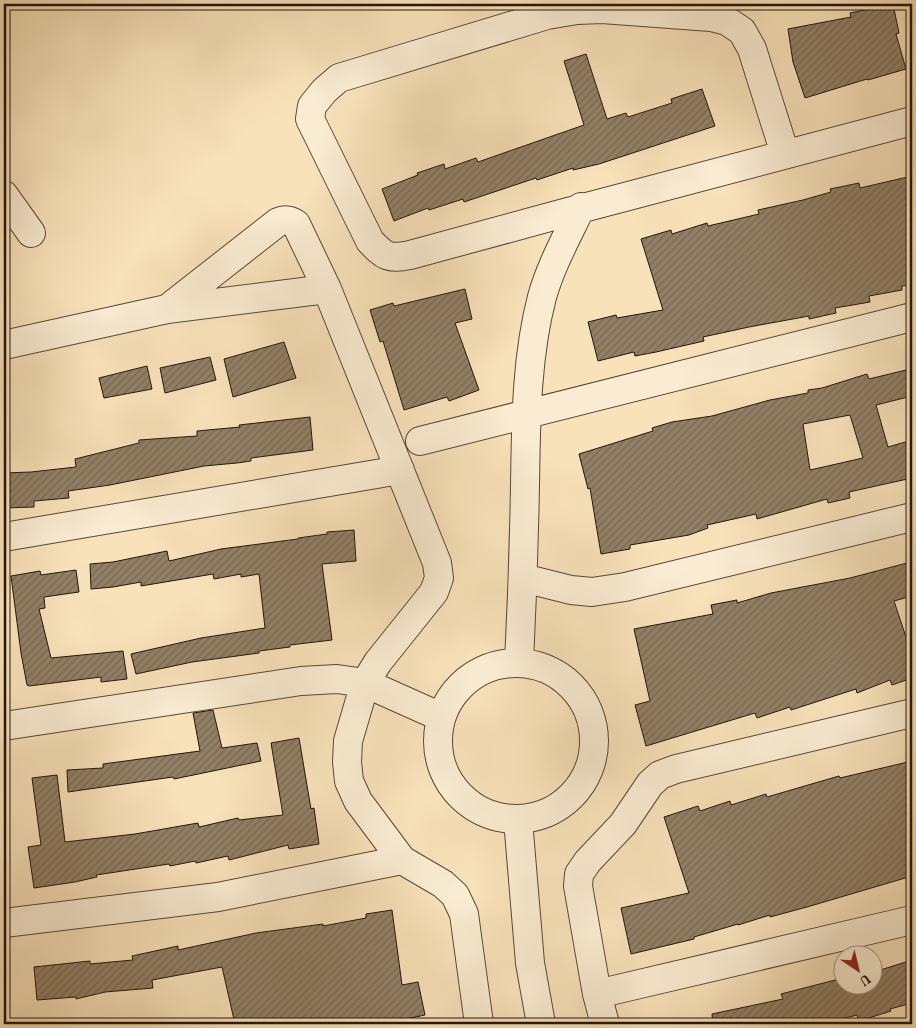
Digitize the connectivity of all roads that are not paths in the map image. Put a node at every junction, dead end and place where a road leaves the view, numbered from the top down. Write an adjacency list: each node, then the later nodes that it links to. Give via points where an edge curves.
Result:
1 (912, 121): 2 (street)
2 (786, 154): 4 (street); 4 (street, via 752,49 742,31 727,21 711,17 602,9 547,15 338,78 312,106 310,119 370,241 381,253 394,258)
3 (4, 195): 5 (street)
4 (582, 207): 10 (street, via 554,262 542,297 534,334)
5 (31, 233)
6 (326, 290): 7 (street); 7 (street, via 296,224 283,220); 12 (street)
7 (167, 309): 9 (street)
8 (912, 317): 10 (street)
9 (4, 345)
10 (526, 415): 11 (street); 15 (street)
11 (420, 441)
12 (400, 470): 14 (street); 17 (street, via 437,563 439,578 434,592)
13 (912, 517): 15 (street, via 625,588 592,592 571,590)
14 (4, 537)
15 (523, 578): 16 (street)
16 (519, 663): 19 (street, via 494,666 471,677 453,694); 21 (street, via 545,668 568,682 585,703 594,728 594,755 585,780 567,801 544,815)
17 (365, 683): 19 (street); 20 (street, via 337,679 301,681); 22 (street, via 348,741 346,762 349,781 366,814)
18 (912, 713): 25 (street, via 660,775 580,874 578,886)
19 (441, 717): 21 (street, via 438,750 441,766 452,788 470,806 492,817)
20 (4, 726)
21 (518, 820): 27 (street, via 530,963)
22 (402, 860): 24 (street, via 218,897); 26 (street, via 443,884 455,895 464,914)
23 (912, 920): 25 (street)
24 (4, 923)
25 (597, 994): 28 (street)
26 (479, 1024)
27 (541, 1024)
28 (605, 1024)

